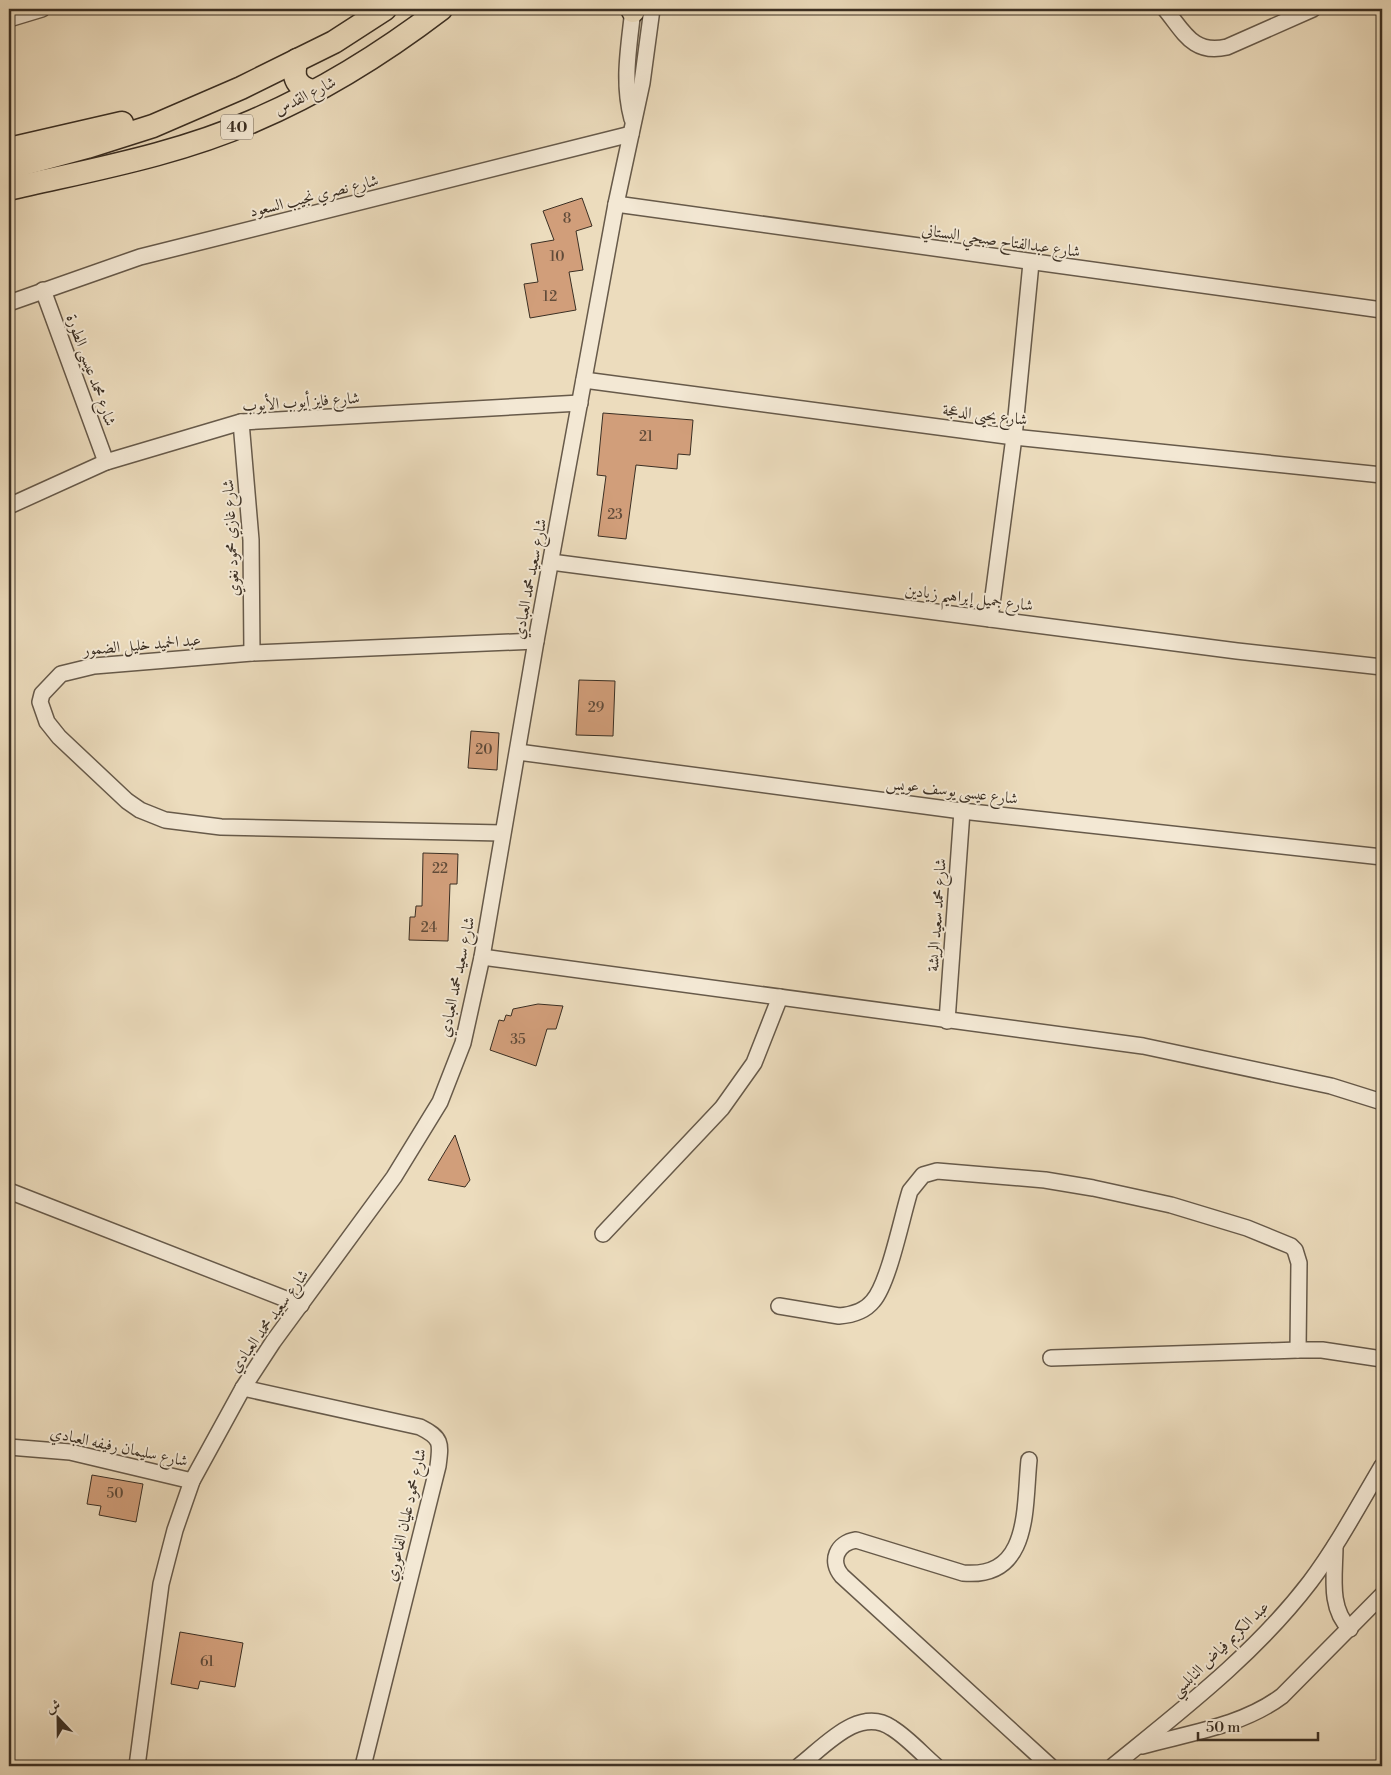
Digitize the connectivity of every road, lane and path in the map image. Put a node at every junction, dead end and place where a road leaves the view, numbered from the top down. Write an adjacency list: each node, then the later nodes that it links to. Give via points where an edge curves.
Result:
1 (42, 9): 7 (street)
2 (385, 9): 8 (highway, 40, via 334,42)
3 (441, 9): 9 (highway, شارع القدس / 40, via 396,44)
4 (638, 9): 11 (street, شارع سعيد محمد العبادي, via 625,78)
5 (1165, 9): 6 (street, via 1191,42 1217,49)
6 (1313, 9)
7 (9, 19)
8 (297, 60): 9 (highway, via 293,71 296,82 305,90); 10 (highway, 40)
9 (316, 92): 14 (highway, شارع القدس / 40, via 252,122 180,147)
10 (153, 126): 12 (highway, via 118,122); 13 (highway, 40)
11 (632, 128): 15 (street, شارع سعيد محمد العبادي); 17 (street, شارع نصري نجيب السعود, via 140,257)
12 (9, 149)
13 (9, 168)
14 (9, 189)
15 (616, 204): 16 (street, شارع عبدالفتاح صبحي البستاني); 20 (street, شارع سعيد محمد العبادي)
16 (1031, 263): 19 (street, شارع عبدالفتاح صبحي البستاني); 23 (street)
17 (43, 290): 18 (street, شارع نصري نجيب السعود); 24 (street, شارع محمد عيسى الطورة)
18 (9, 303)
19 (1382, 310)
20 (584, 380): 21 (street, شارع سعيد محمد العبادي); 23 (street, شارع يحيى الدعجة)
21 (580, 403): 22 (street, شارع فايز أيوب الأيوب); 27 (street, شارع سعيد محمد العبادي)
22 (241, 422): 24 (street, شارع فايز أيوب الأيوب); 30 (street, شارع غازي محمود نغوي, via 252,540)
23 (1014, 437): 25 (street, شارع يحيى الدعجة); 28 (street)
24 (106, 462): 26 (street, شارع فايز أيوب الأيوب)
25 (1382, 475)
26 (9, 506)
27 (551, 562): 28 (street, شارع جميل إبراهيم زيادين); 29 (street, شارع سعيد محمد العبادي)
28 (990, 619): 31 (street, شارع جميل إبراهيم زيادين)
29 (536, 641): 30 (street, عبد الحميد خليل الضمور); 32 (street, شارع سعيد محمد العبادي)
30 (252, 653): 34 (street, عبد الحميد خليل الضمور, via 78,668 61,674 42,694 40,702 47,722 58,737 127,801 165,820 221,826)
31 (1382, 667)
32 (518, 752): 33 (street, شارع عيسى يوسف عويس); 34 (street, شارع سعيد محمد العبادي)
33 (962, 811): 35 (street, شارع عيسى يوسف عويس); 38 (street, شارع محمد سعيد الريشة)
34 (502, 833): 36 (street, شارع سعيد محمد العبادي)
35 (1382, 858)
36 (482, 957): 37 (street); 42 (street, شارع سعيد محمد العبادي, via 463,1042 440,1102 394,1177)
37 (780, 997): 38 (street); 41 (street, via 754,1063 722,1108)
38 (946, 1021): 39 (street, via 1143,1046 1331,1086)
39 (1382, 1102)
40 (9, 1191): 42 (street)
41 (603, 1234)
42 (301, 1305): 47 (street, شارع سعيد محمد العبادي)
43 (779, 1306): 44 (street, via 839,1316 865,1308 882,1286 910,1191 918,1180 937,1171 1045,1180 1132,1195 1209,1216 1291,1246 1299,1263)
44 (1298, 1350): 45 (street); 46 (street, via 1322,1350)
45 (1051, 1358)
46 (1382, 1359)
47 (242, 1388): 51 (street, شارع سعيد محمد العبادي); 57 (street, شارع محمود عليان الفاعوري, via 420,1427 436,1436 440,1444 438,1466)
48 (9, 1447): 51 (street, شارع سليمان رفيفه العبادي, via 70,1452)
49 (1028, 1460): 60 (street, via 1022,1534 1010,1558 994,1569 963,1573 856,1540 839,1548 835,1560 842,1576)
50 (1382, 1466): 52 (street, عبد الكريم فياض النابلسي)
51 (192, 1481): 56 (street, شارع سعيد محمد العبادي, via 161,1584)
52 (1335, 1546): 54 (street, via 1336,1608); 55 (street, عبد الكريم فياض النابلسي, via 1310,1582 1262,1638)
53 (1382, 1595): 54 (street)
54 (1350, 1629): 55 (street, via 1282,1696 1258,1712)
55 (1136, 1748): 61 (street, عبد الكريم فياض النابلسي)
56 (137, 1766)
57 (363, 1766)
58 (799, 1766): 59 (street, via 849,1727 872,1721 893,1728)
59 (936, 1766)
60 (1050, 1766)
61 (1113, 1766)

